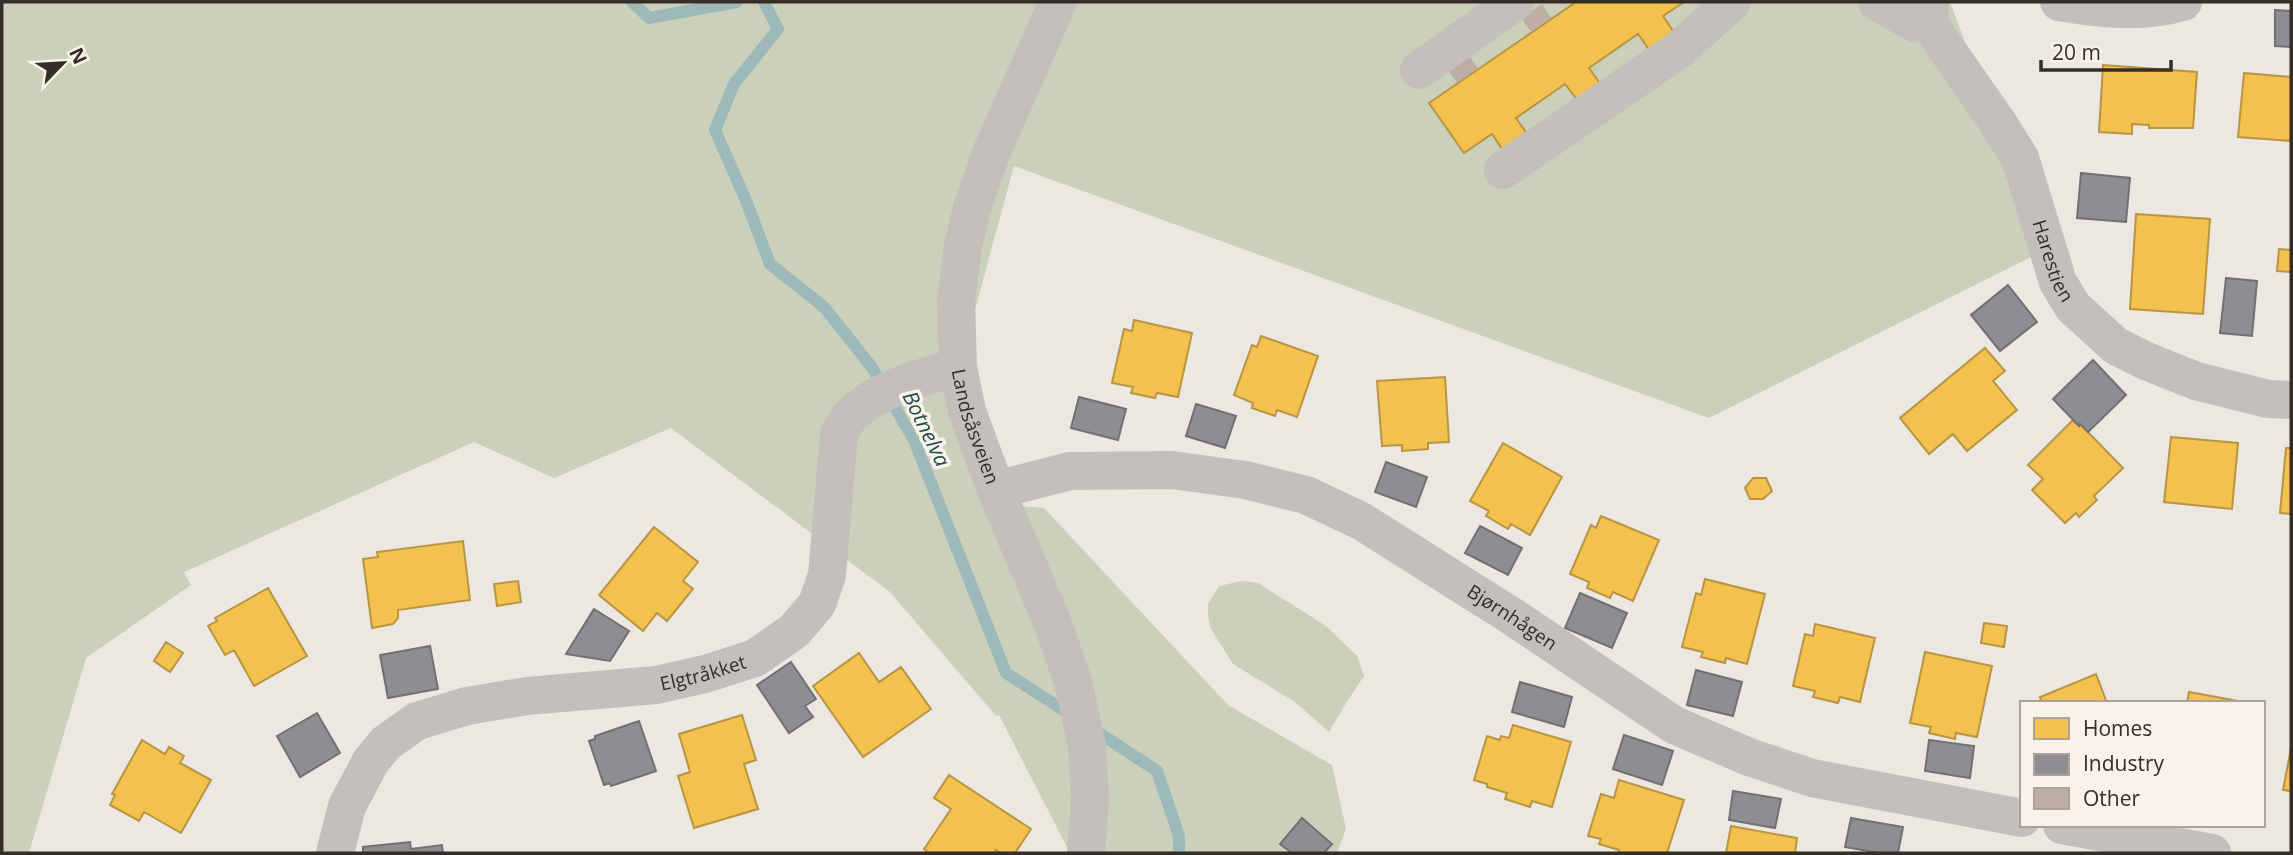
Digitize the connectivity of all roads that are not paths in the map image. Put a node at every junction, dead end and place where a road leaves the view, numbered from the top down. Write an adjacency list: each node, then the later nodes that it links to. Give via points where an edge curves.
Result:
1 (1058, 2): 10 (street, Landsåsveien, via 992,151 972,208 956,301)
2 (1515, 2): 8 (street)
3 (1732, 2): 9 (street, via 1680,49)
4 (1877, 2): 7 (street, via 1915,23)
5 (2059, 2): 6 (street, via 2133,11)
6 (2183, 2)
7 (1930, 13): 11 (street, Harestien, via 2020,159 2058,282 2073,307 2116,346 2146,361 2196,380)
8 (1419, 70)
9 (1503, 170)
10 (958, 367): 12 (street, Landsåsveien, via 967,411); 15 (street, Elgtråkket, via 900,386 850,416 839,434 827,575 817,604 794,631 755,658 705,674 656,685 503,700 416,721 371,761 346,806)
11 (2291, 400)
12 (996, 490): 13 (street, Bjørnhågen, via 1070,471 1172,470 1245,480 1306,495 1373,528 1674,725 1812,778); 16 (street, Landsåsveien, via 1073,682 1087,746)
13 (2020, 818)
14 (2073, 827): 17 (street)
15 (335, 853)
16 (1086, 853)
17 (2212, 853)

